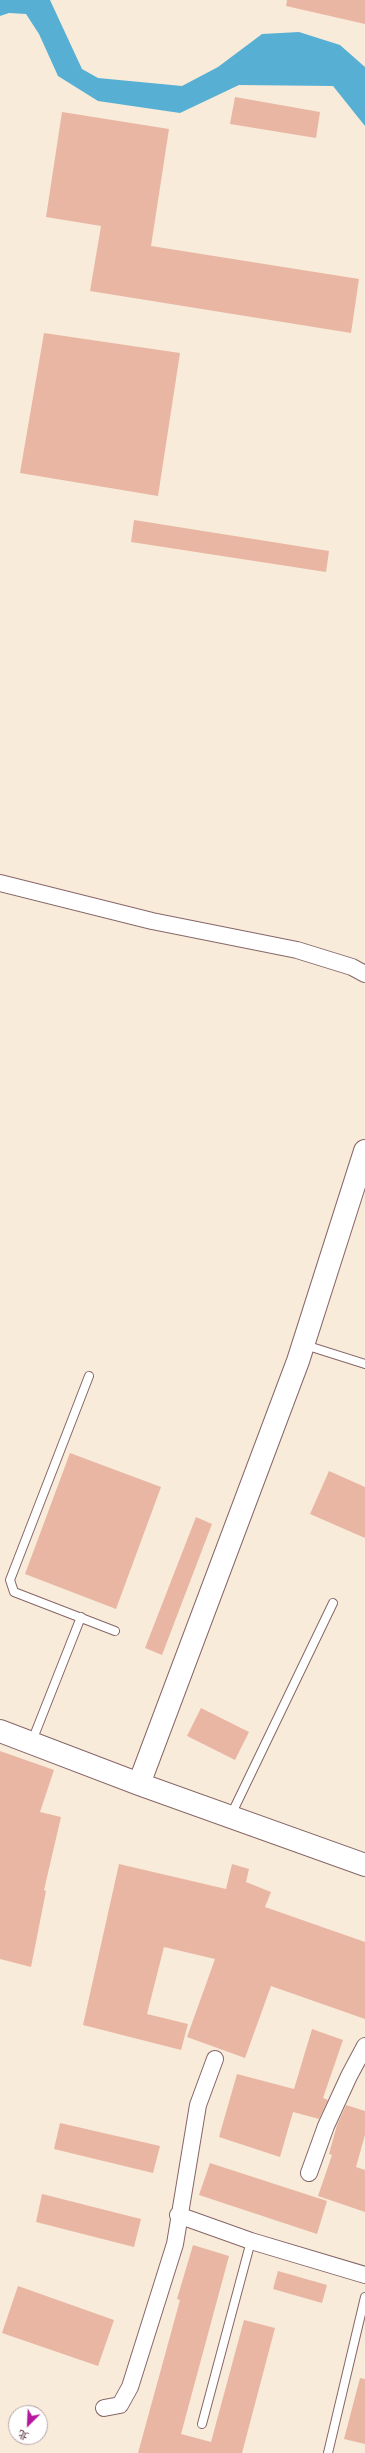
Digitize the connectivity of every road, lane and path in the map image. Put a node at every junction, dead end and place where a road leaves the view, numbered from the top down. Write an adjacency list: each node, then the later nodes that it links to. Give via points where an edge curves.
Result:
1 (0, 883): 2 (street, via 152,921 297,950 352,967)
2 (365, 974)
3 (365, 1151): 4 (street)
4 (304, 1344): 5 (lane); 12 (street)
5 (365, 1364)
6 (89, 1376): 8 (lane, via 10,1580 14,1592)
7 (333, 1603): 13 (lane)
8 (81, 1617): 9 (lane); 11 (lane)
9 (115, 1631)
10 (0, 1730): 11 (street)
11 (32, 1743): 12 (street)
12 (139, 1784): 13 (street)
13 (230, 1816): 14 (street)
14 (365, 1865)
15 (365, 2046): 17 (street, via 326,2126)
16 (215, 2059): 18 (street, via 198,2105)
17 (309, 2173)
18 (178, 2215): 19 (street); 22 (street, via 175,2244 130,2387 120,2405)
19 (251, 2241): 20 (street); 23 (lane)
20 (365, 2274)
21 (365, 2297): 24 (lane)
22 (104, 2408)
23 (202, 2424)
24 (328, 2453)

